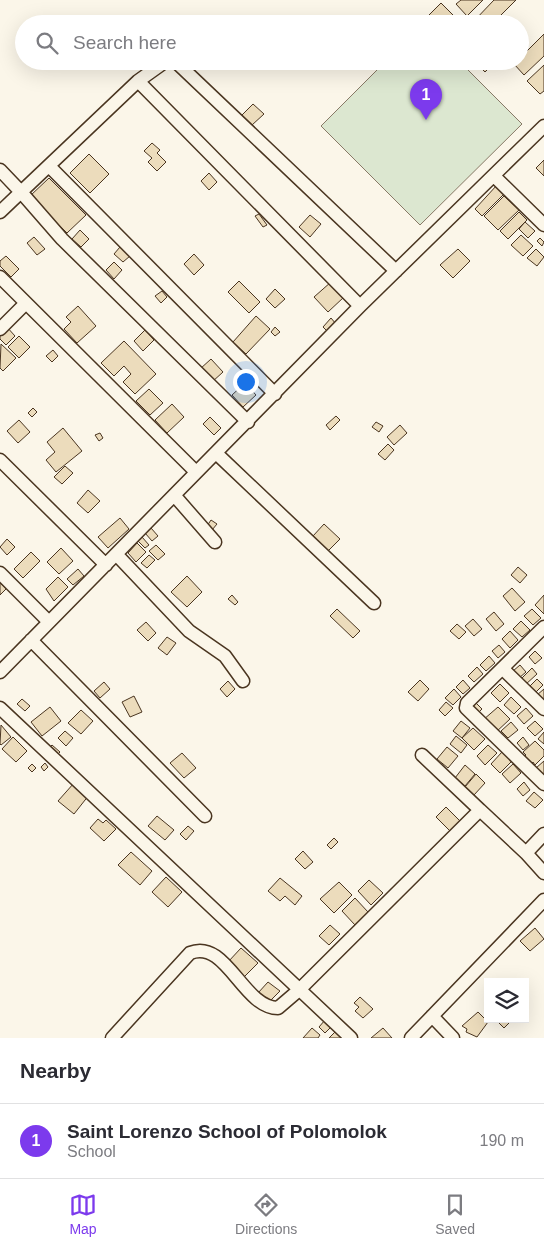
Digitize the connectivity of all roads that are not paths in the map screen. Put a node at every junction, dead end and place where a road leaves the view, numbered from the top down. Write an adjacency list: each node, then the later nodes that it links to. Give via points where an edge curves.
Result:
1 (153, 70): 3 (street)
2 (184, 70): 11 (street)
3 (138, 81): 5 (street); 14 (street)
4 (543, 128): 7 (street)
5 (48, 166): 8 (street); 16 (street)
6 (0, 170): 8 (street)
7 (494, 176): 10 (street); 11 (street)
8 (21, 192): 9 (street); 17 (street, via 62,239)
9 (0, 212)
10 (544, 225)
11 (396, 271): 14 (street)
12 (0, 277): 13 (street)
13 (26, 303): 15 (street); 20 (street)
14 (360, 306): 16 (street)
15 (0, 329)
16 (275, 394): 17 (street)
17 (248, 422): 18 (street)
18 (216, 453): 20 (street); 26 (street)
19 (0, 460): 24 (street)
20 (196, 472): 21 (street)
21 (174, 495): 22 (street); 23 (street)
22 (215, 542)
23 (116, 554): 24 (street); 32 (street, via 189,631 225,656)
24 (106, 565): 27 (street)
25 (0, 573): 27 (street)
26 (374, 603)
27 (49, 622): 29 (street)
28 (542, 632): 30 (street)
29 (31, 640): 31 (street); 38 (street)
30 (503, 669): 34 (street); 36 (street, via 466,708)
31 (0, 672)
32 (243, 681)
33 (0, 708): 43 (street)
34 (544, 709)
35 (422, 754): 37 (street)
36 (544, 784)
37 (480, 810): 40 (street); 43 (street)
38 (205, 816)
39 (544, 834): 40 (street)
40 (526, 853): 41 (street)
41 (544, 873)
42 (544, 900): 44 (street)
43 (299, 990): 45 (street, via 278,1008 262,1004 211,951 199,949 190,953); 46 (street)
44 (432, 1016): 47 (street); 48 (street)
45 (112, 1038)
46 (350, 1038)
47 (411, 1038)
48 (453, 1038)

